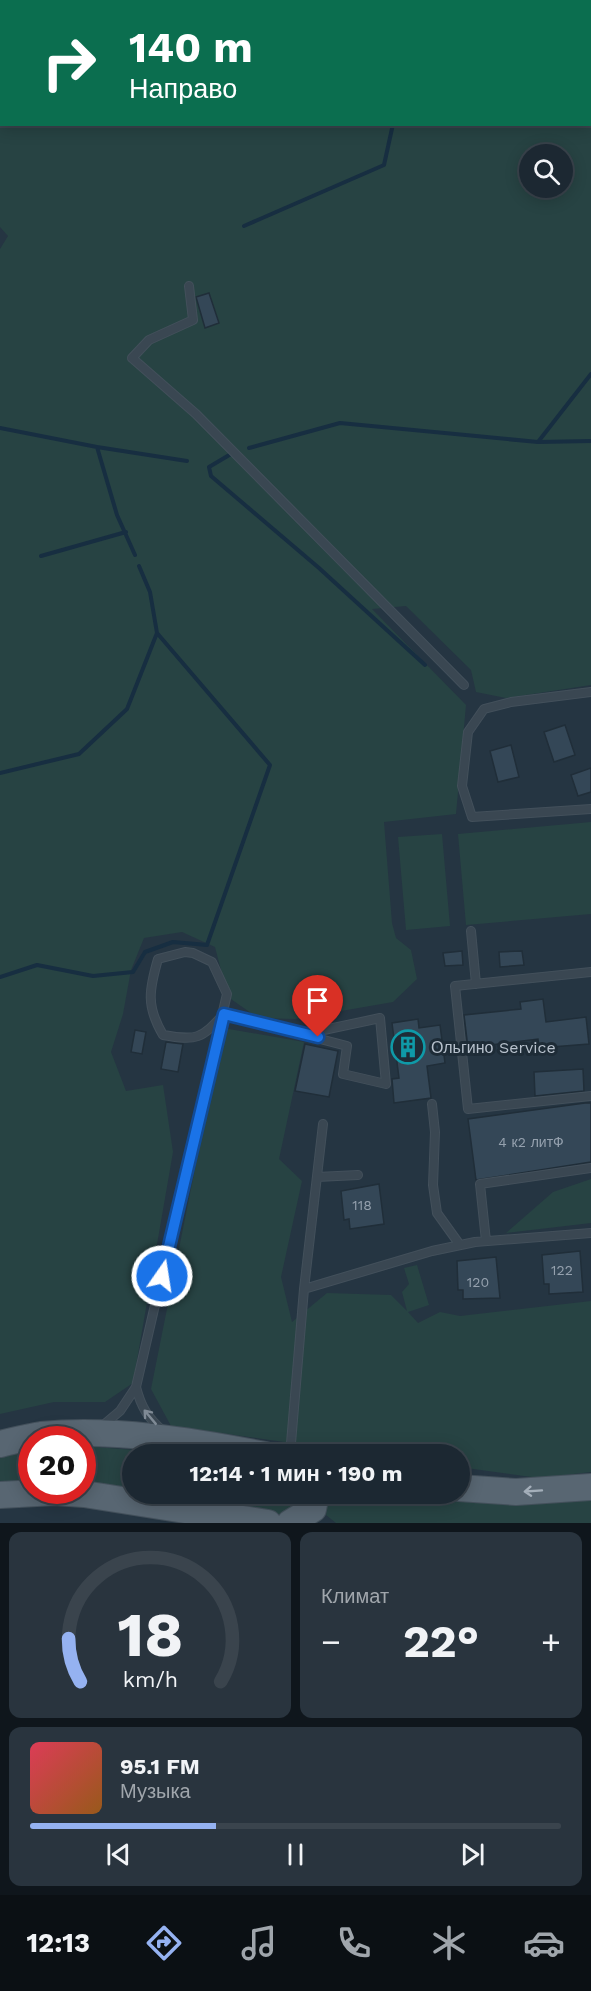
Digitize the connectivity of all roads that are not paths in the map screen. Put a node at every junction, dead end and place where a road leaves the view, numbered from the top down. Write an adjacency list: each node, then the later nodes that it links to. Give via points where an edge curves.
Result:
1 (189, 286): 2 (lane, via 193,320 149,340 132,358 196,414)
2 (464, 685)
3 (591, 692): 4 (lane, via 484,709 468,732 462,786 472,817)
4 (591, 809)
5 (471, 931): 7 (lane)
6 (591, 972): 7 (lane)
7 (476, 984): 11 (lane, via 455,986 468,1109)
8 (224, 1014): 8 (lane, via 227,994 212,962 185,952 158,959 149,991 154,1020 163,1035 189,1039 205,1035); 10 (lane); 21 (lane)
9 (321, 1022): 10 (lane)
10 (319, 1034): 10 (lane, via 347,1046 343,1074 386,1084 380,1018)
11 (591, 1096)
12 (432, 1104): 19 (lane, via 432,1185 437,1213)
13 (323, 1124): 16 (lane)
14 (591, 1168): 18 (lane, via 480,1184)
15 (358, 1175): 16 (lane)
16 (317, 1177): 20 (lane)
17 (591, 1233): 18 (lane)
18 (486, 1241): 19 (lane)
19 (460, 1245): 20 (lane)
20 (304, 1289): 28 (lane)
21 (136, 1388): 22 (lane, via 120,1411); 25 (lane, one-way to 21, via 149,1419)
22 (96, 1430)
23 (96, 1434): 25 (main road)
24 (18, 1440): 26 (main road)
25 (174, 1440): 27 (main road)
26 (0, 1444)
27 (198, 1444)
28 (291, 1444)
29 (591, 1487): 30 (main road, one-way to 30, via 516,1492)
30 (470, 1489)
31 (0, 1495): 33 (main road, via 84,1494)
32 (314, 1504): 34 (main road, via 313,1509)
33 (268, 1523)
34 (290, 1523)

